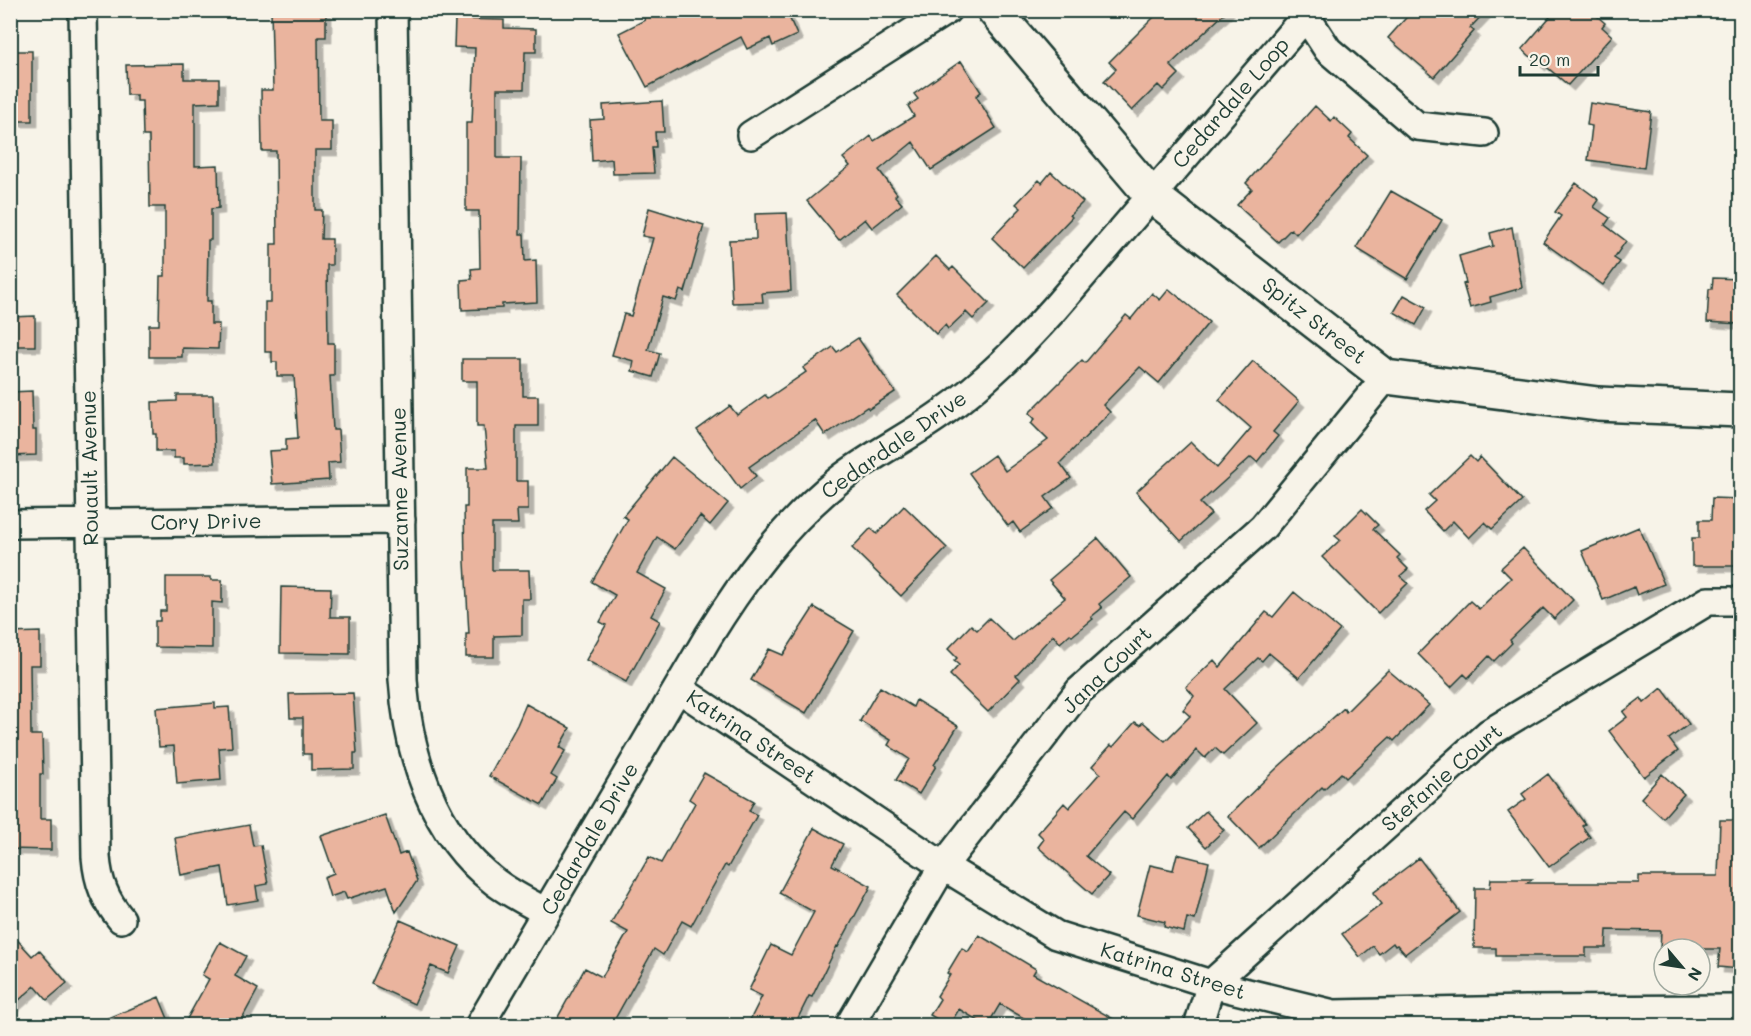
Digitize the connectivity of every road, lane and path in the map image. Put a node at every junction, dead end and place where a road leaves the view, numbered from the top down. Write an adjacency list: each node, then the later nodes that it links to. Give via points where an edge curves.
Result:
1 (83, 10): 12 (street, Rouault Avenue)
2 (393, 10): 11 (street, Suzanne Avenue)
3 (947, 10): 7 (street)
4 (994, 10): 8 (street, Spitz Street)
5 (1306, 13): 6 (street, via 1328,50 1416,126); 8 (street, Cedardale Loop)
6 (1484, 133)
7 (751, 135)
8 (1151, 195): 9 (street, Spitz Street); 15 (street, Cedardale Drive, via 1048,316 990,375 944,412 840,480 769,549 731,601)
9 (1386, 377): 10 (street, Spitz Street, via 1598,404); 16 (street, Jana Court, via 1263,527 1079,691)
10 (1740, 410)
11 (401, 520): 12 (street, Cory Drive); 17 (street, Suzanne Avenue, via 405,701 418,768 437,811 463,851 495,882)
12 (91, 523): 13 (street, Cory Drive); 18 (street, Rouault Avenue, via 97,870 105,896)
13 (10, 524)
14 (1740, 601): 19 (street, Stefanie Court, via 1708,601 1489,733)
15 (678, 688): 16 (street, Katrina Street); 17 (street, Cedardale Drive)
16 (943, 866): 19 (street, Katrina Street, via 1056,935); 23 (street, Jana Court)
17 (546, 912): 22 (street, Cedardale Drive)
18 (121, 919)
19 (1210, 984): 21 (street, Katrina Street, via 1334,1014); 24 (street)
20 (1740, 1009): 21 (street, Katrina Street)
21 (1525, 1018)
22 (479, 1026)
23 (849, 1026)
24 (1198, 1026)

